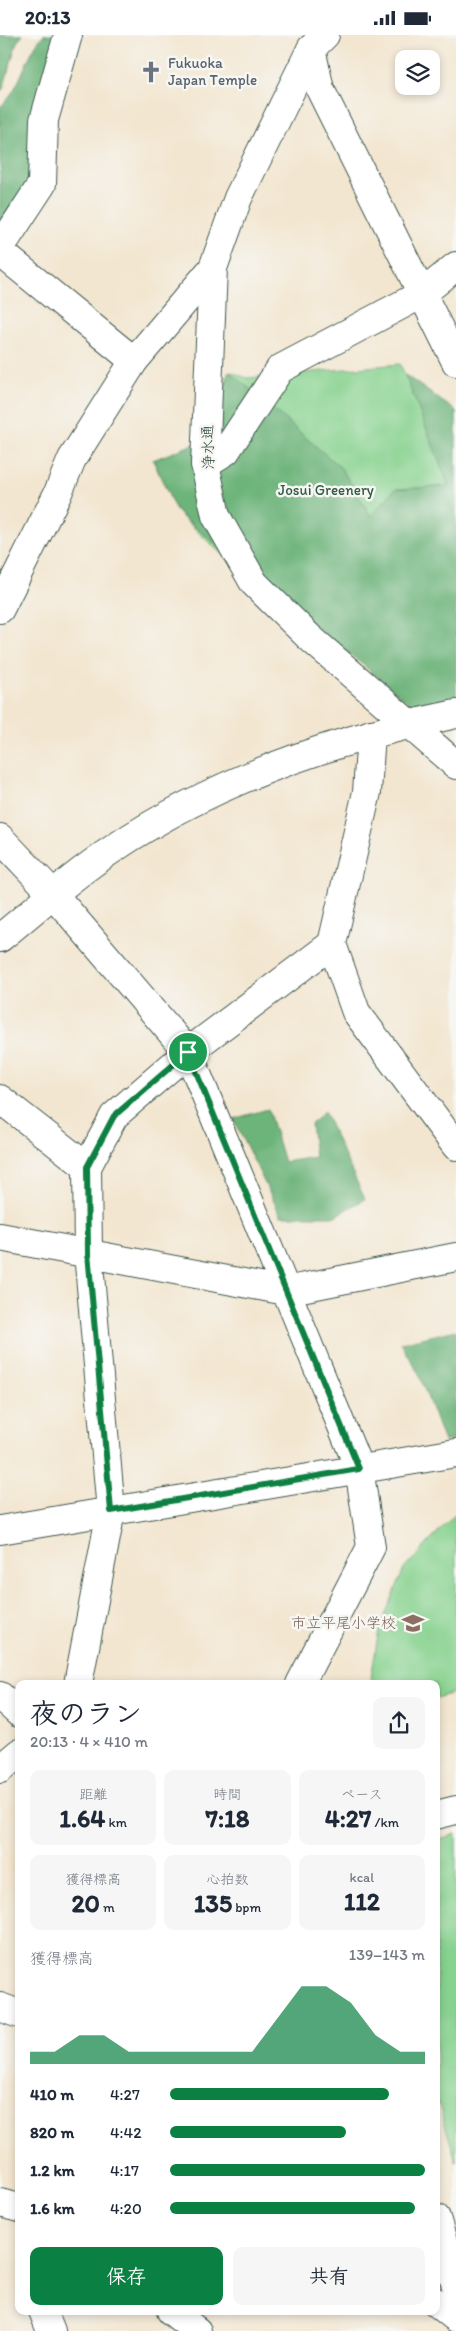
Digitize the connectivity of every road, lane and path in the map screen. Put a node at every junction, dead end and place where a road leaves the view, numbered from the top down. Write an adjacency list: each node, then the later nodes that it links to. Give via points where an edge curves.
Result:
1 (68, 35): 3 (street, via 44,120 42,184)
2 (318, 42): 6 (street, 浄水通, via 238,198); 7 (street, via 320,89)
3 (0, 248)
4 (0, 252): 8 (street)
5 (456, 266): 7 (street)
6 (213, 268): 8 (street); 10 (street, 浄水通)
7 (422, 294): 9 (street); 10 (street, via 280,369 226,451)
8 (134, 361): 11 (street, via 72,459)
9 (456, 362)
10 (206, 464): 13 (street, 浄水通, via 216,515 254,583 309,637)
11 (0, 609)
12 (456, 714): 13 (street)
13 (408, 723): 14 (street); 15 (street, 浄水通)
14 (371, 734): 17 (street, via 278,765 183,806 112,849); 19 (street, via 367,792)
15 (456, 765)
16 (0, 838): 17 (street)
17 (54, 895): 18 (street); 20 (street)
18 (0, 938)
19 (332, 943): 20 (street); 22 (street, via 356,1012)
20 (188, 1052): 23 (street, via 114,1116); 27 (street)
21 (0, 1099): 23 (street)
22 (456, 1146)
23 (87, 1167): 25 (street)
24 (0, 1237): 25 (street)
25 (88, 1253): 27 (street); 30 (street)
26 (456, 1257): 27 (street)
27 (286, 1291): 29 (street)
28 (456, 1453): 29 (street)
29 (359, 1469): 30 (street); 33 (street, via 371,1547)
30 (111, 1511): 31 (street); 32 (street)
31 (0, 1530)
32 (79, 1680)
33 (302, 1680)
34 (0, 1695): 35 (street)
35 (15, 1709)
36 (15, 1756): 37 (street)
37 (0, 1769)
38 (456, 1810): 39 (street)
39 (440, 1814)
40 (0, 2007): 41 (street)
41 (15, 2013)
42 (0, 2203): 43 (street)
43 (15, 2206)
44 (440, 2232): 45 (street)
45 (456, 2286)
46 (440, 2305): 49 (street)
47 (45, 2315): 50 (street)
48 (176, 2315): 51 (street)
49 (456, 2318)
50 (51, 2331)
51 (197, 2331)

